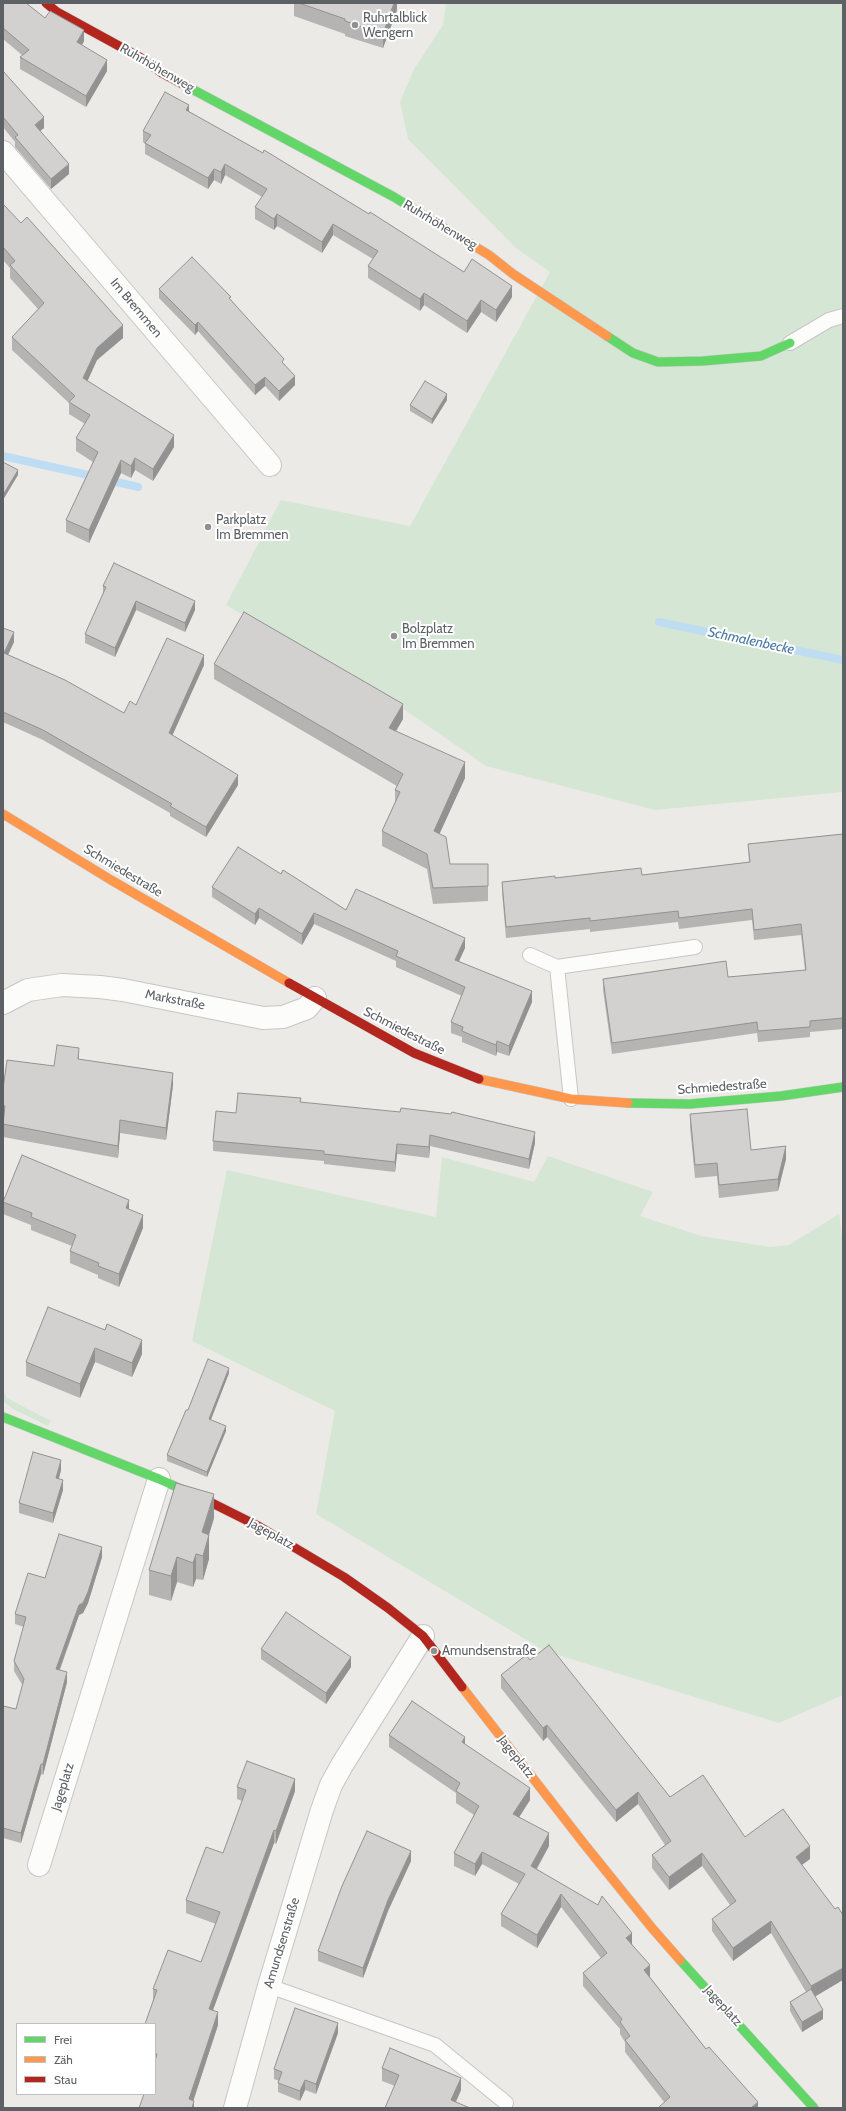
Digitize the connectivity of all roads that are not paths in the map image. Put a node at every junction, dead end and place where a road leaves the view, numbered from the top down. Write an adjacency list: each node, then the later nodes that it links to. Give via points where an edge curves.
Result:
1 (46, 3): 4 (street, Ruhrhöhenweg, via 57,12 141,58 162,73 394,197 489,255 513,274 633,353 658,362 703,361 761,356)
2 (3, 152): 5 (street, Im Bremmen)
3 (843, 316): 4 (lane, Ruhrhöhenweg, via 829,320)
4 (790, 343)
5 (270, 465)
6 (3, 814): 10 (street, Schmiedestraße)
7 (695, 947): 9 (lane)
8 (530, 955): 9 (lane)
9 (557, 967): 13 (lane)
10 (315, 998): 11 (street, Markstraße, via 307,1008 289,1015 263,1018 100,987 62,985 28,990); 13 (street, Schmiedestraße, via 414,1053 464,1074 505,1086)
11 (3, 1003)
12 (843, 1086): 13 (street, Schmiedestraße, via 781,1096 690,1104 635,1104)
13 (571, 1099)
14 (3, 1417): 15 (street, Jageplatz)
15 (159, 1480): 16 (street, Jageplatz, via 218,1506 305,1553 381,1603); 17 (street, Jageplatz)
16 (423, 1636): 18 (street, Amundsenstraße, via 331,1785); 21 (street, Jageplatz, via 652,1928)
17 (39, 1865)
18 (269, 1986): 19 (lane, via 435,2045); 20 (street, Amundsenstraße)
19 (506, 2103)
20 (235, 2108)
21 (814, 2108)

